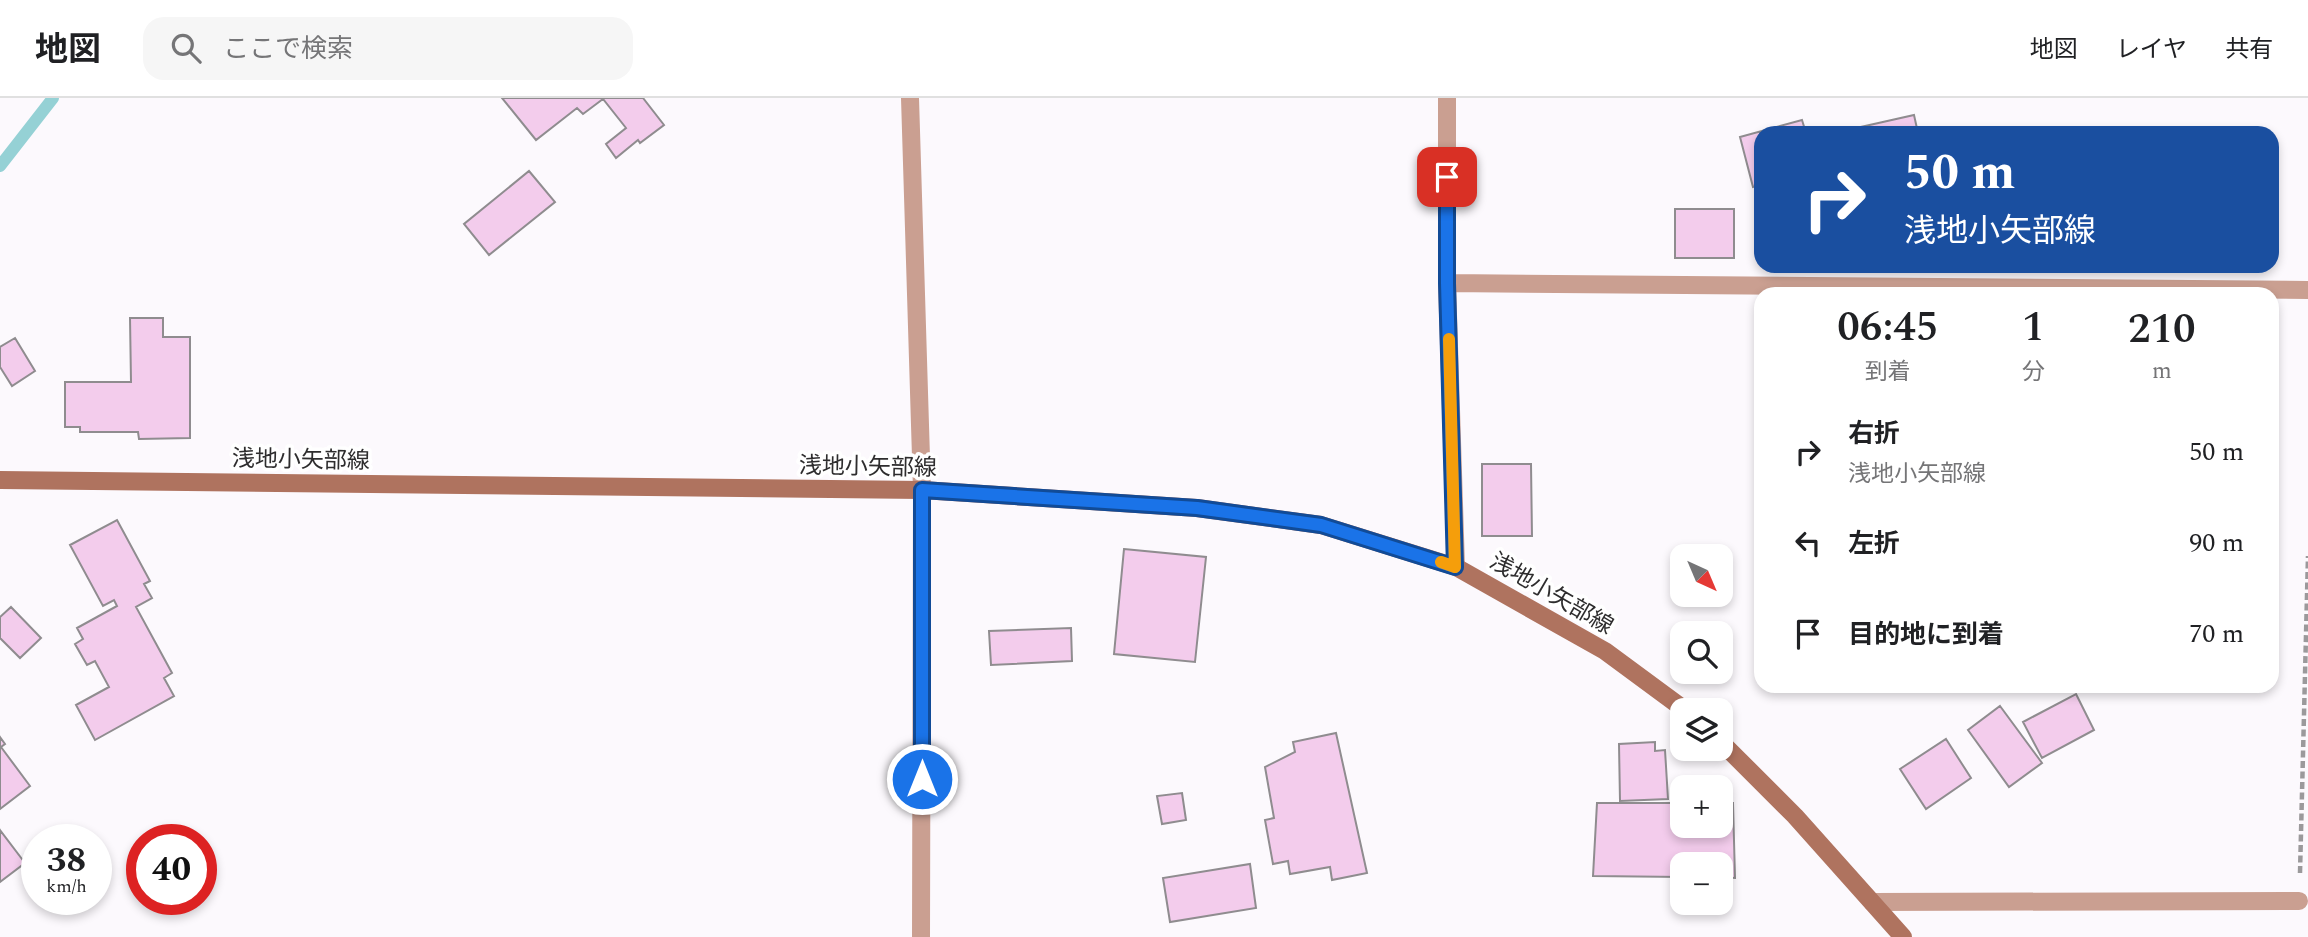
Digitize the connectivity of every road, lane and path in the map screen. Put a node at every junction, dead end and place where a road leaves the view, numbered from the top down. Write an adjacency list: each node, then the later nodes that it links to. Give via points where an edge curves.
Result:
1 (910, 98): 8 (street)
2 (1447, 98): 3 (street)
3 (1447, 283): 4 (street); 10 (street)
4 (1939, 287)
5 (2279, 290): 6 (street)
6 (2308, 290)
7 (0, 480): 8 (main road, 浅地小矢部線)
8 (922, 490): 10 (main road, 浅地小矢部線, via 1197,508 1321,525); 15 (street)
9 (2308, 556): 13 (path)
10 (1455, 567): 11 (main road, 浅地小矢部線, via 1605,651)
11 (1670, 699)
12 (1733, 754): 14 (main road)
13 (2299, 901): 14 (street)
14 (1872, 902): 16 (main road)
15 (921, 937)
16 (1903, 937)

